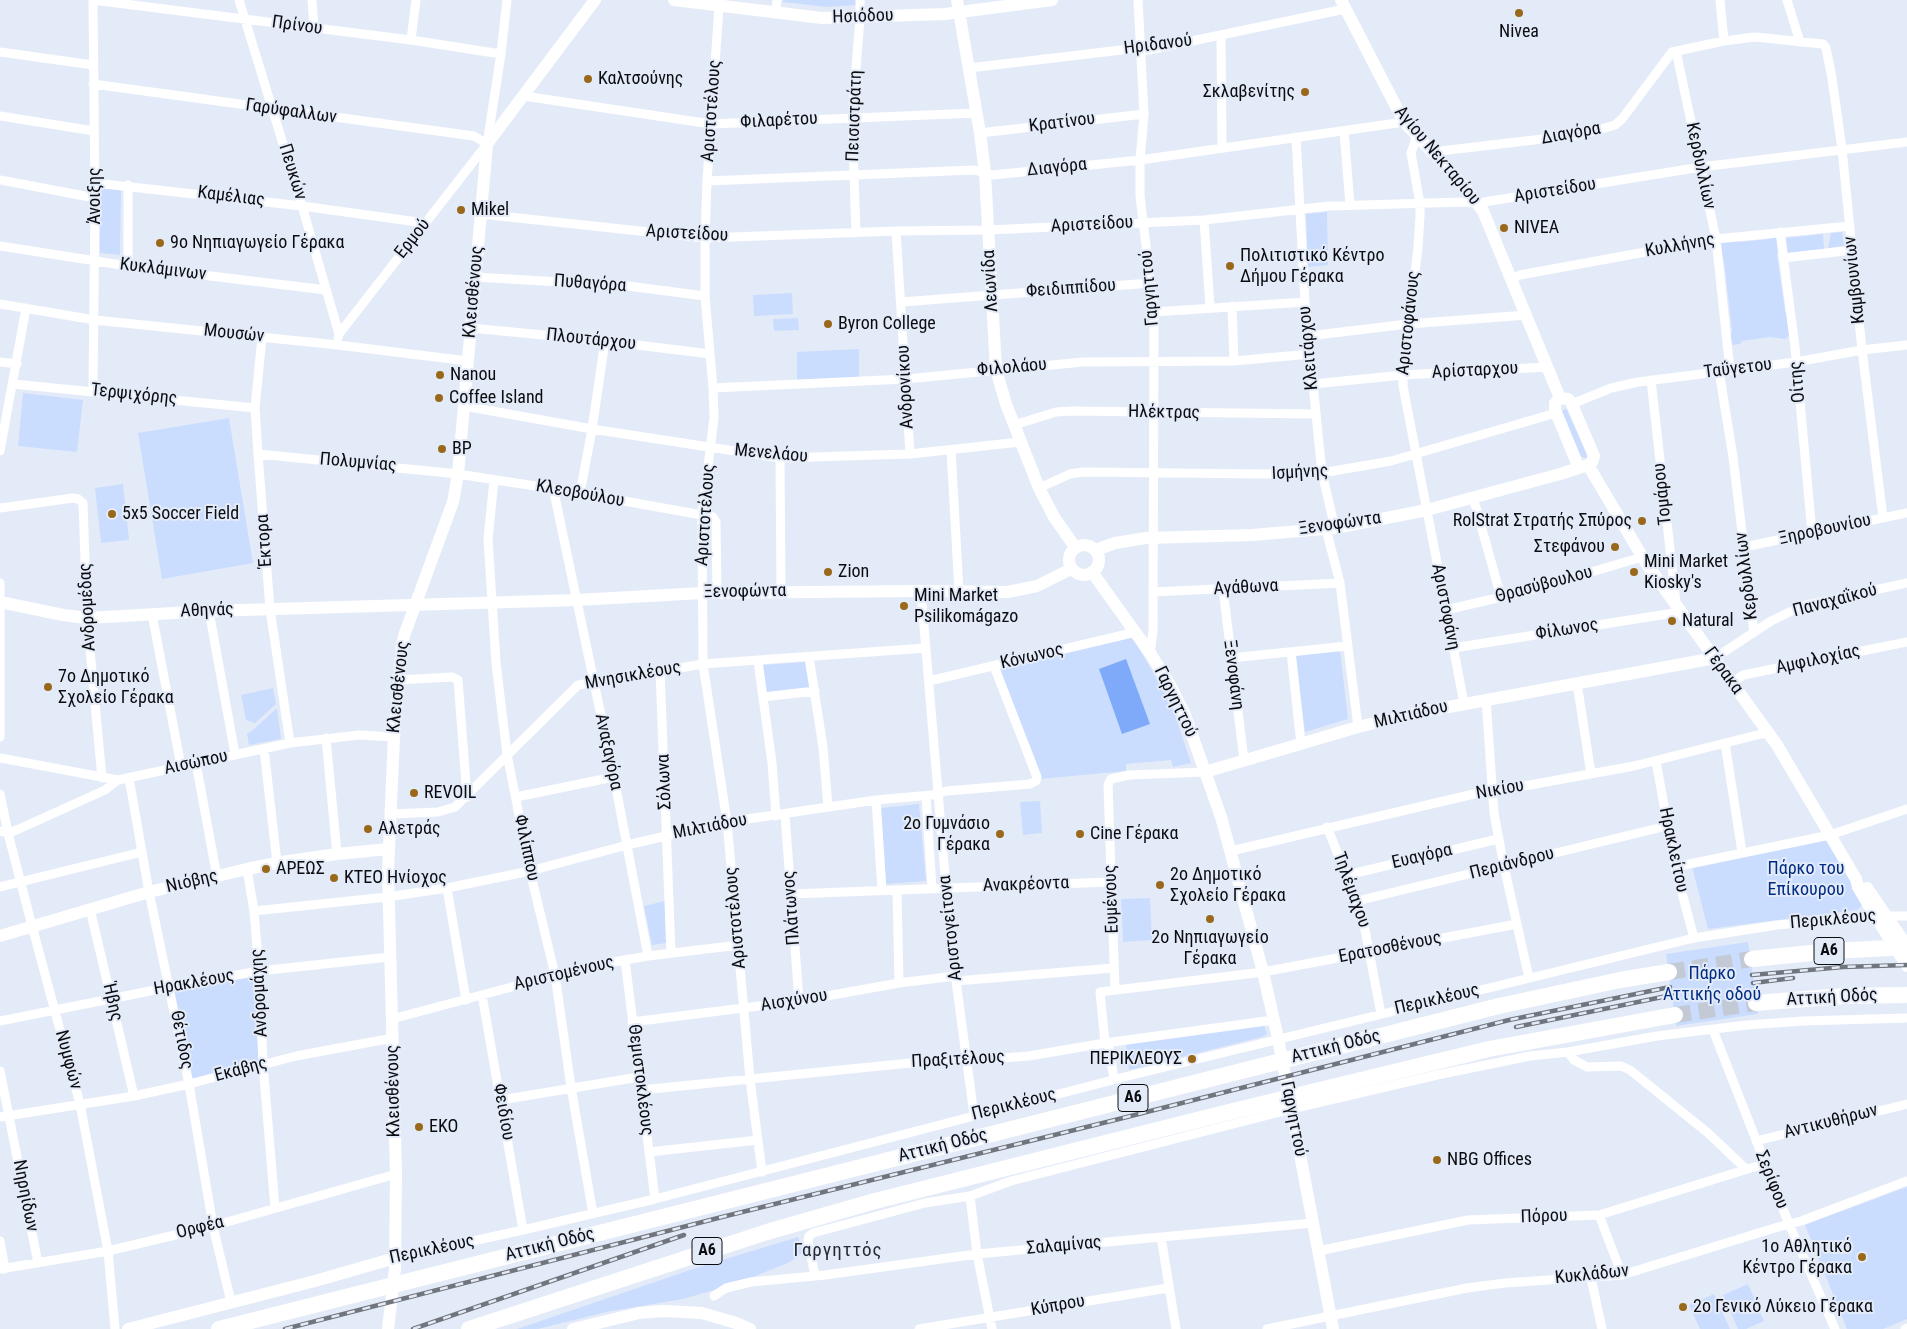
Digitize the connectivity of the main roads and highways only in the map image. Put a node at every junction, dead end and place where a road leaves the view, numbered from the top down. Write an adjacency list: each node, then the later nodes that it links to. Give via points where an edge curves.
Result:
1 (1907, 946): 2 (highway, Α6)
2 (1752, 959)
3 (1669, 972): 7 (highway, Αττική Οδός / Α6, via 1464,1014)
4 (1907, 995): 5 (highway, Αττική Οδός)
5 (1756, 1003)
6 (1675, 1015): 8 (highway, Αττική Οδός / Α6, via 1489,1049 875,1201 767,1232)
7 (219, 1329)
8 (469, 1329)

